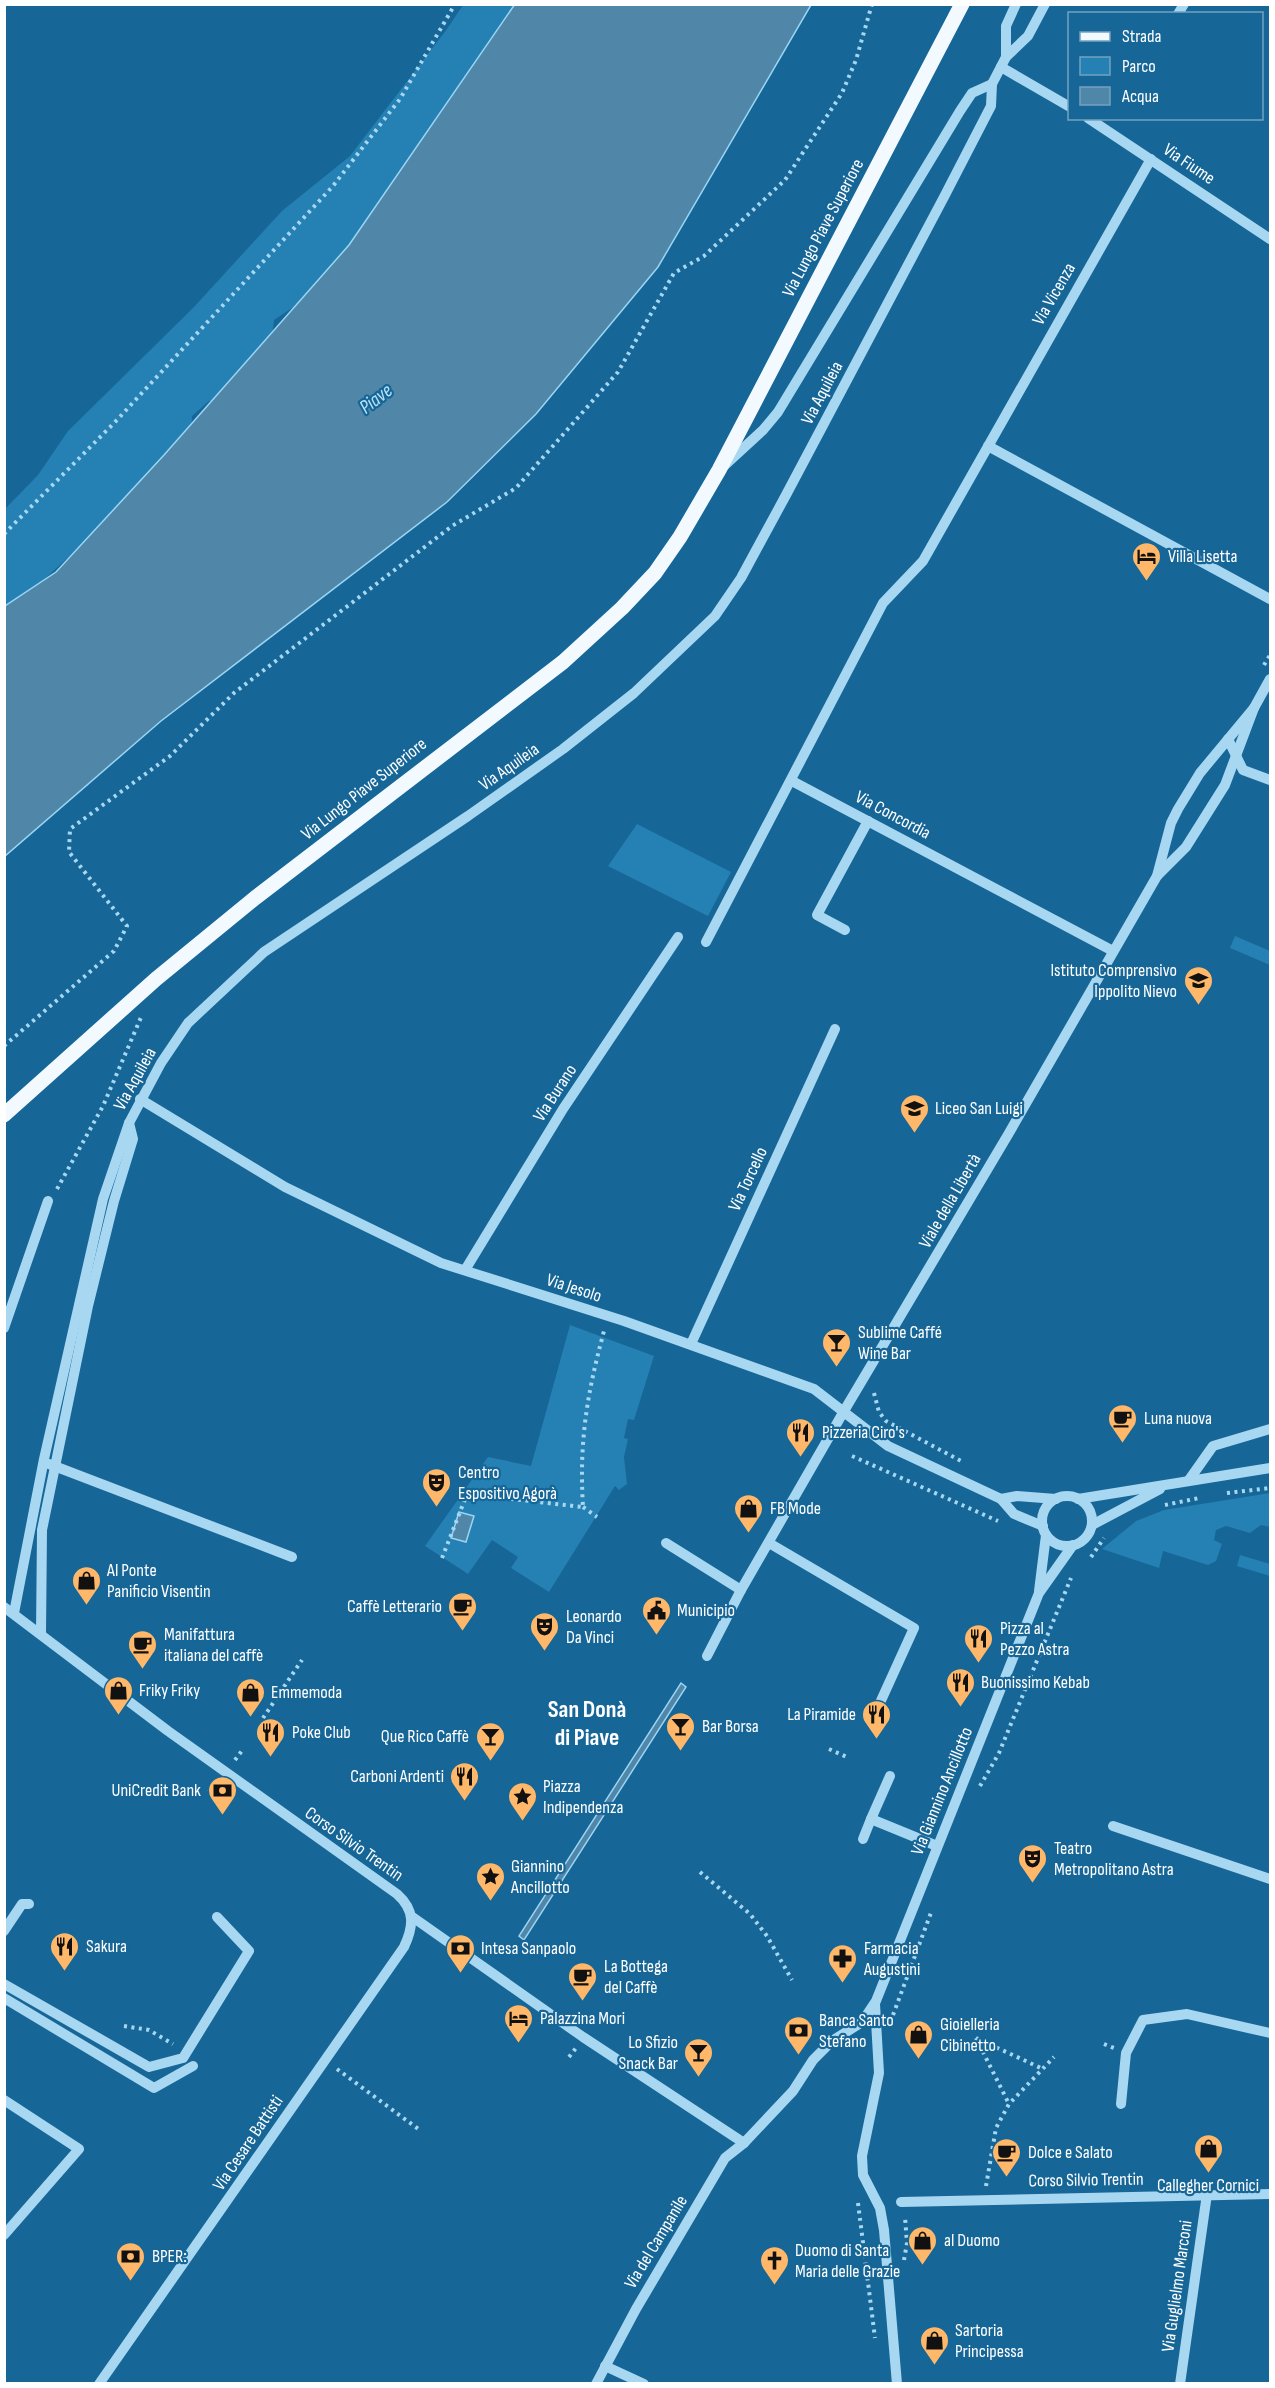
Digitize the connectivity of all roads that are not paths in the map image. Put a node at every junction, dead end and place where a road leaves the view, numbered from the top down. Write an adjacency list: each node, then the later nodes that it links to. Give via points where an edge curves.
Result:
1 (962, 4): 12 (main road, Via Lungo Piave Superiore)
2 (1016, 4): 4 (street, via 1006,26)
3 (1045, 4): 4 (street, via 1028,36)
4 (1006, 57): 5 (street, Via Aquileia)
5 (1001, 68): 6 (street, Via Aquileia); 7 (street)
6 (992, 84): 12 (street, Via Lungo Piave Superiore, via 972,93 960,111 777,412); 29 (street, Via Aquileia, via 991,106 944,198 741,578 715,616 634,693 563,749 264,952 188,1023)
7 (1068, 106)
8 (1103, 122): 9 (street, Via Fiume)
9 (1151, 159): 10 (street, Via Fiume); 11 (street, Via Vicenza)
10 (1270, 239)
11 (988, 446): 13 (street); 21 (street, Via Vicenza, via 923,561 883,603)
12 (719, 470): 30 (main road, Via Lungo Piave Superiore, via 655,573 563,662 156,979)
13 (1270, 599)
14 (1270, 679): 15 (street, Viale della Libertà)
15 (1256, 704): 16 (street, Viale della Libertà); 17 (street, Viale della Libertà)
16 (1228, 738): 17 (street); 23 (street, Viale della Libertà, via 1200,772 1171,823)
17 (1236, 757): 18 (street); 19 (street, Viale della Libertà)
18 (1243, 770): 19 (street); 20 (street)
19 (1232, 774): 23 (street, Viale della Libertà, via 1186,847)
20 (1270, 780)
21 (792, 781): 22 (street, Via Concordia); 26 (street)
22 (868, 821): 24 (street, via 817,915); 27 (street, Via Concordia)
23 (1157, 876): 27 (street, Viale della Libertà)
24 (845, 930)
25 (678, 937): 33 (street, Via Burano, via 563,1110)
26 (706, 942)
27 (1113, 951): 36 (street, Viale della Libertà)
28 (835, 1029): 35 (street, Via Torcello)
29 (140, 1099): 31 (street, Via Aquileia); 33 (street, Via Jesolo, via 285,1187 441,1263)
30 (4, 1115)
31 (129, 1123): 38 (street, Via Aquileia, via 103,1199); 39 (street, via 133,1139 88,1306)
32 (48, 1201): 34 (street)
33 (465, 1270): 35 (street, Via Jesolo)
34 (4, 1328)
35 (691, 1344): 36 (street, Via Jesolo, via 814,1389)
36 (844, 1411): 44 (street, Via Jesolo, via 888,1446); 49 (street, Viale della Libertà)
37 (1270, 1429): 41 (street, via 1213,1446)
38 (43, 1462): 39 (street); 54 (street, Via Aquileia)
39 (55, 1465): 51 (street); 55 (street, via 42,1530)
40 (1270, 1468): 41 (street)
41 (1190, 1480): 42 (street)
42 (1168, 1485): 43 (street); 46 (street)
43 (1078, 1498): 45 (street); 46 (street, via 1090,1511)
44 (1001, 1499): 45 (street, Via Jesolo); 47 (street, Via Jesolo, via 1014,1514)
45 (1056, 1499): 47 (street, via 1044,1512)
46 (1092, 1525): 50 (street, via 1088,1536)
47 (1045, 1530): 50 (street, via 1057,1544); 53 (street, Via Giannino Ancillotto)
48 (666, 1543): 52 (street)
49 (769, 1543): 52 (street, Viale della Libertà); 57 (street, via 914,1628)
50 (1073, 1545): 53 (street, Via Giannino Ancillotto)
51 (292, 1557)
52 (741, 1590): 56 (street, Viale della Libertà)
53 (1039, 1593): 62 (street, Via Giannino Ancillotto)
54 (9, 1610): 55 (street, Corso Silvio Trentin)
55 (41, 1633): 65 (street, Corso Silvio Trentin, via 168,1731 397,1894 408,1904)
56 (707, 1656)
57 (879, 1705)
58 (890, 1776): 59 (street)
59 (871, 1819): 61 (street); 62 (street)
60 (1113, 1826): 63 (street)
61 (863, 1839)
62 (937, 1846): 70 (street, Via Giannino Ancillotto)
63 (1270, 1879)
64 (29, 1904): 67 (street, via 22,1904)
65 (411, 1916): 75 (street, Corso Silvio Trentin, via 583,2037); 81 (street, Via Cesare Battisti, via 411,1932 404,1947)
66 (217, 1917): 68 (street, via 249,1951 183,2058 149,2067)
67 (4, 1931)
68 (4, 1984)
69 (4, 1998): 72 (street, via 154,2088)
70 (876, 2001): 75 (street, Via del Campanile, via 862,2022 813,2060 793,2091); 84 (street, via 879,2073 862,2156 863,2175 880,2208 884,2230)
71 (1270, 2033): 74 (street, via 1188,2014 1143,2020 1126,2053)
72 (193, 2066)
73 (4, 2100): 79 (street, via 79,2149)
74 (1121, 2104)
75 (744, 2143): 80 (street, Via del Campanile, via 725,2158)
76 (1207, 2194): 77 (street, Corso Silvio Trentin); 78 (street, Corso Silvio Trentin); 85 (street, Via Guglielmo Marconi)
77 (1270, 2194)
78 (901, 2202)
79 (4, 2235)
80 (605, 2366): 82 (street, Via del Campanile); 83 (street)
81 (99, 2384)
82 (596, 2384)
83 (644, 2384)
84 (897, 2384)
85 (1180, 2384)

